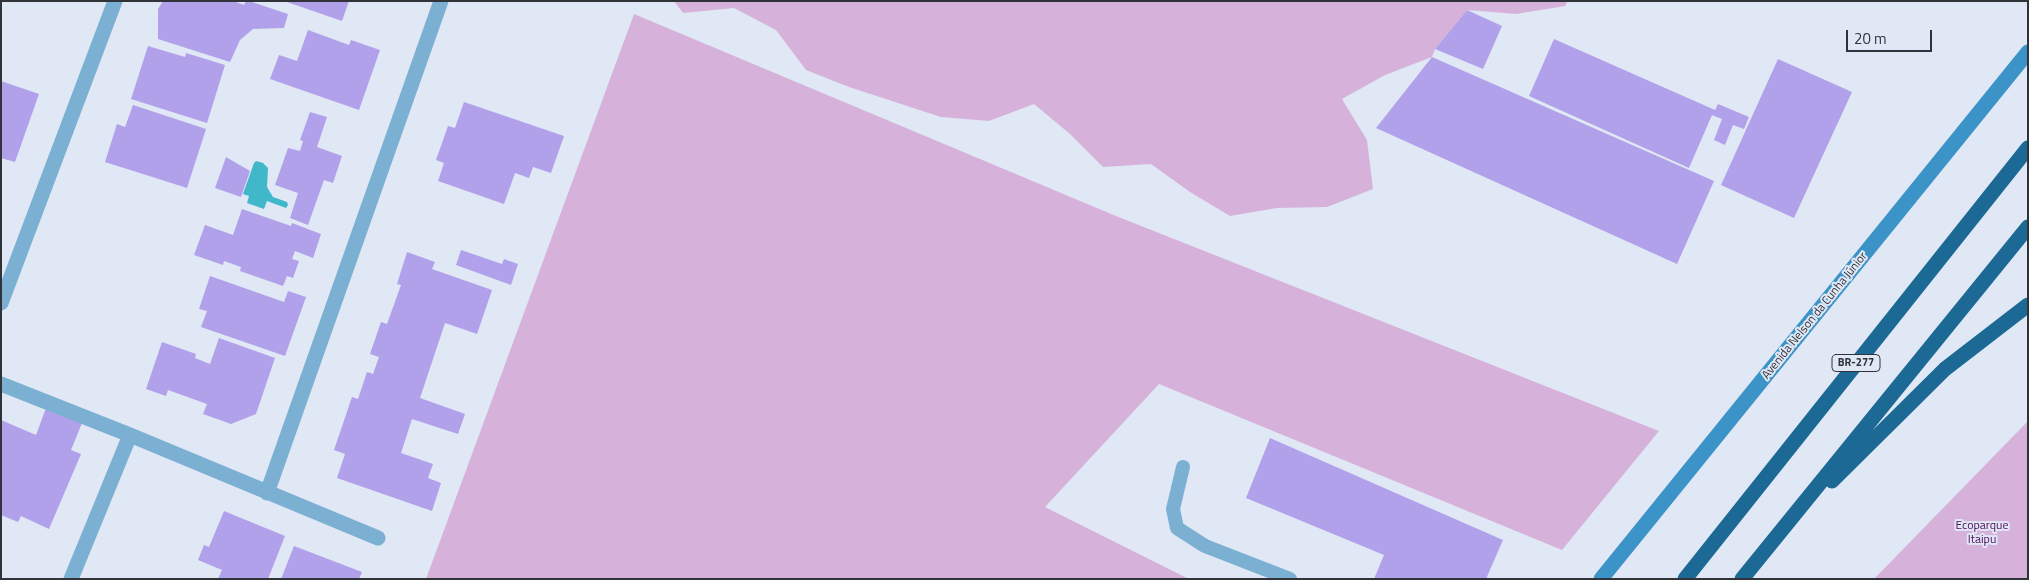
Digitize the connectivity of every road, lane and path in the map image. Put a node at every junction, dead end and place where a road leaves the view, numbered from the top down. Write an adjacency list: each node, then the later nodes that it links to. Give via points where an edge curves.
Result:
1 (115, 1): 6 (street)
2 (441, 1): 11 (street)
3 (2028, 52): 16 (street, Avenida Nelson da Cunha Júnior)
4 (2028, 148): 17 (highway, BR-277)
5 (2028, 227): 13 (highway)
6 (1, 303)
7 (2028, 305): 13 (highway, via 1945,369)
8 (1, 384): 9 (street)
9 (130, 435): 11 (street); 14 (street)
10 (1183, 467): 15 (lane, via 1173,509 1177,528 1205,546)
11 (266, 493): 12 (street)
12 (378, 538)
13 (1775, 539): 18 (highway)
14 (72, 579)
15 (1290, 579)
16 (1601, 579)
17 (1685, 579)
18 (1742, 579)

